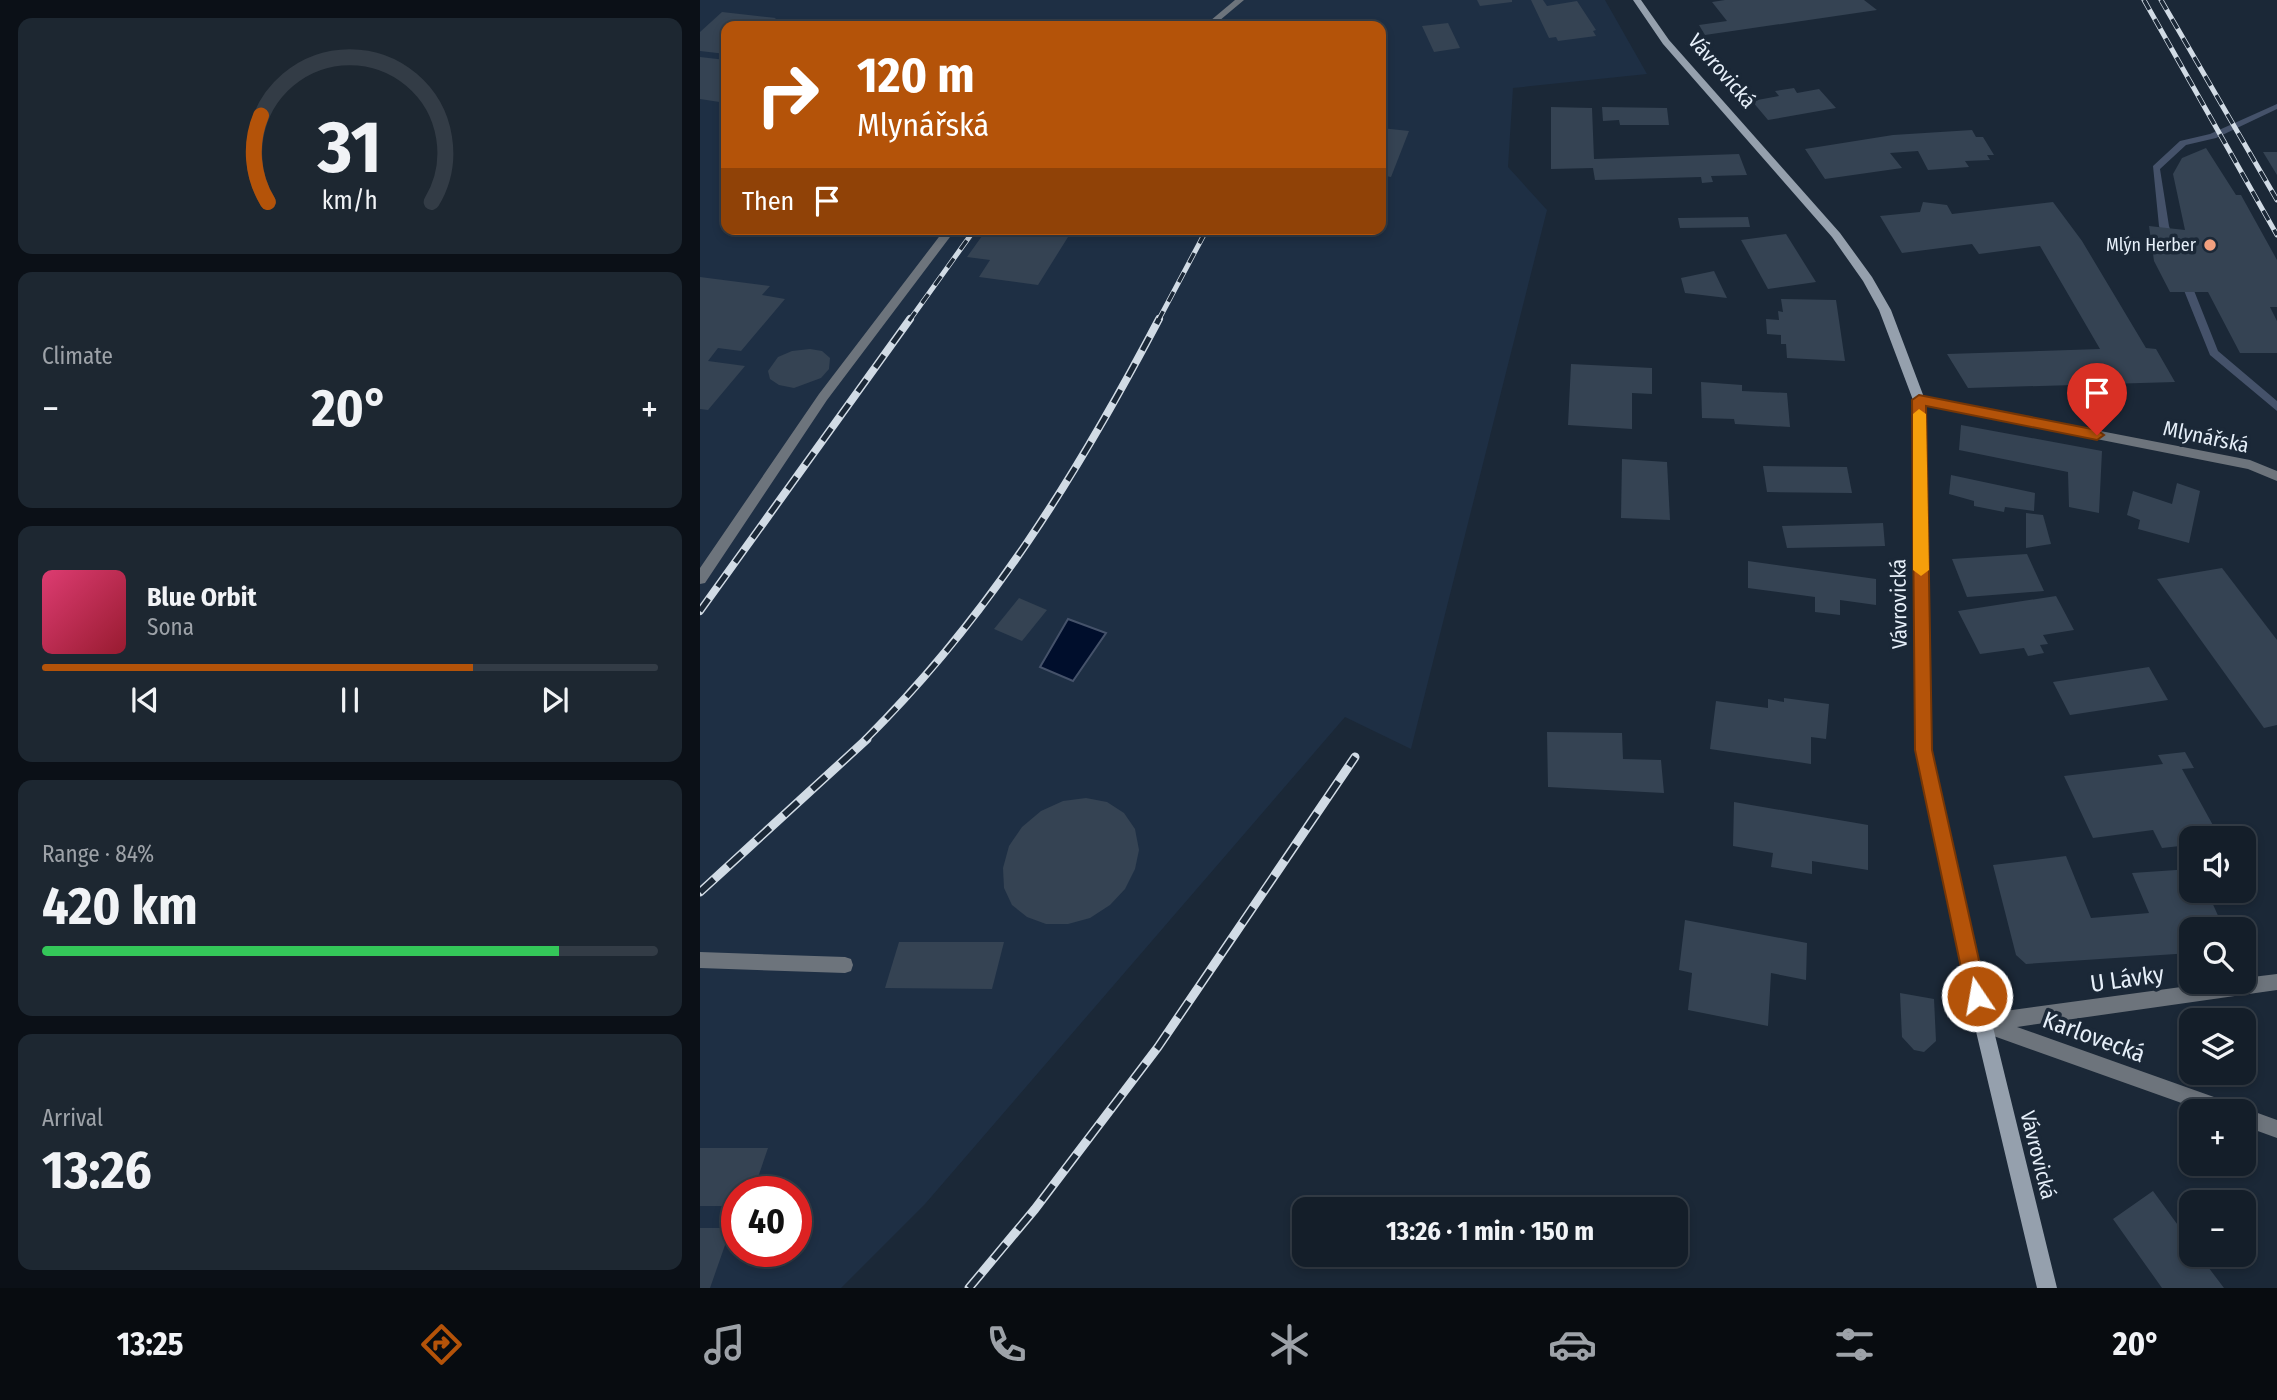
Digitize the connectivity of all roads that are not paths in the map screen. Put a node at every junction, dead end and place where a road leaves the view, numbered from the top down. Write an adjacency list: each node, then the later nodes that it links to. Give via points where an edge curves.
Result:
1 (1240, 0): 3 (street)
2 (1637, 0): 5 (street, Vávrovická, via 1666,42 1836,235 1868,280 1885,310)
3 (1214, 21)
4 (946, 235): 7 (street, via 823,397)
5 (1919, 400): 6 (street, Mlynářská, via 2250,465); 11 (street, Vávrovická, via 1923,750)
6 (2277, 476)
7 (700, 579)
8 (700, 960): 9 (street)
9 (845, 965)
10 (2277, 982): 11 (street, U Lávky)
11 (1983, 1023): 12 (street, Karlovecká); 15 (street, Vávrovická)
12 (2195, 1099)
13 (2256, 1121): 14 (street)
14 (2277, 1129)
15 (2047, 1288)

